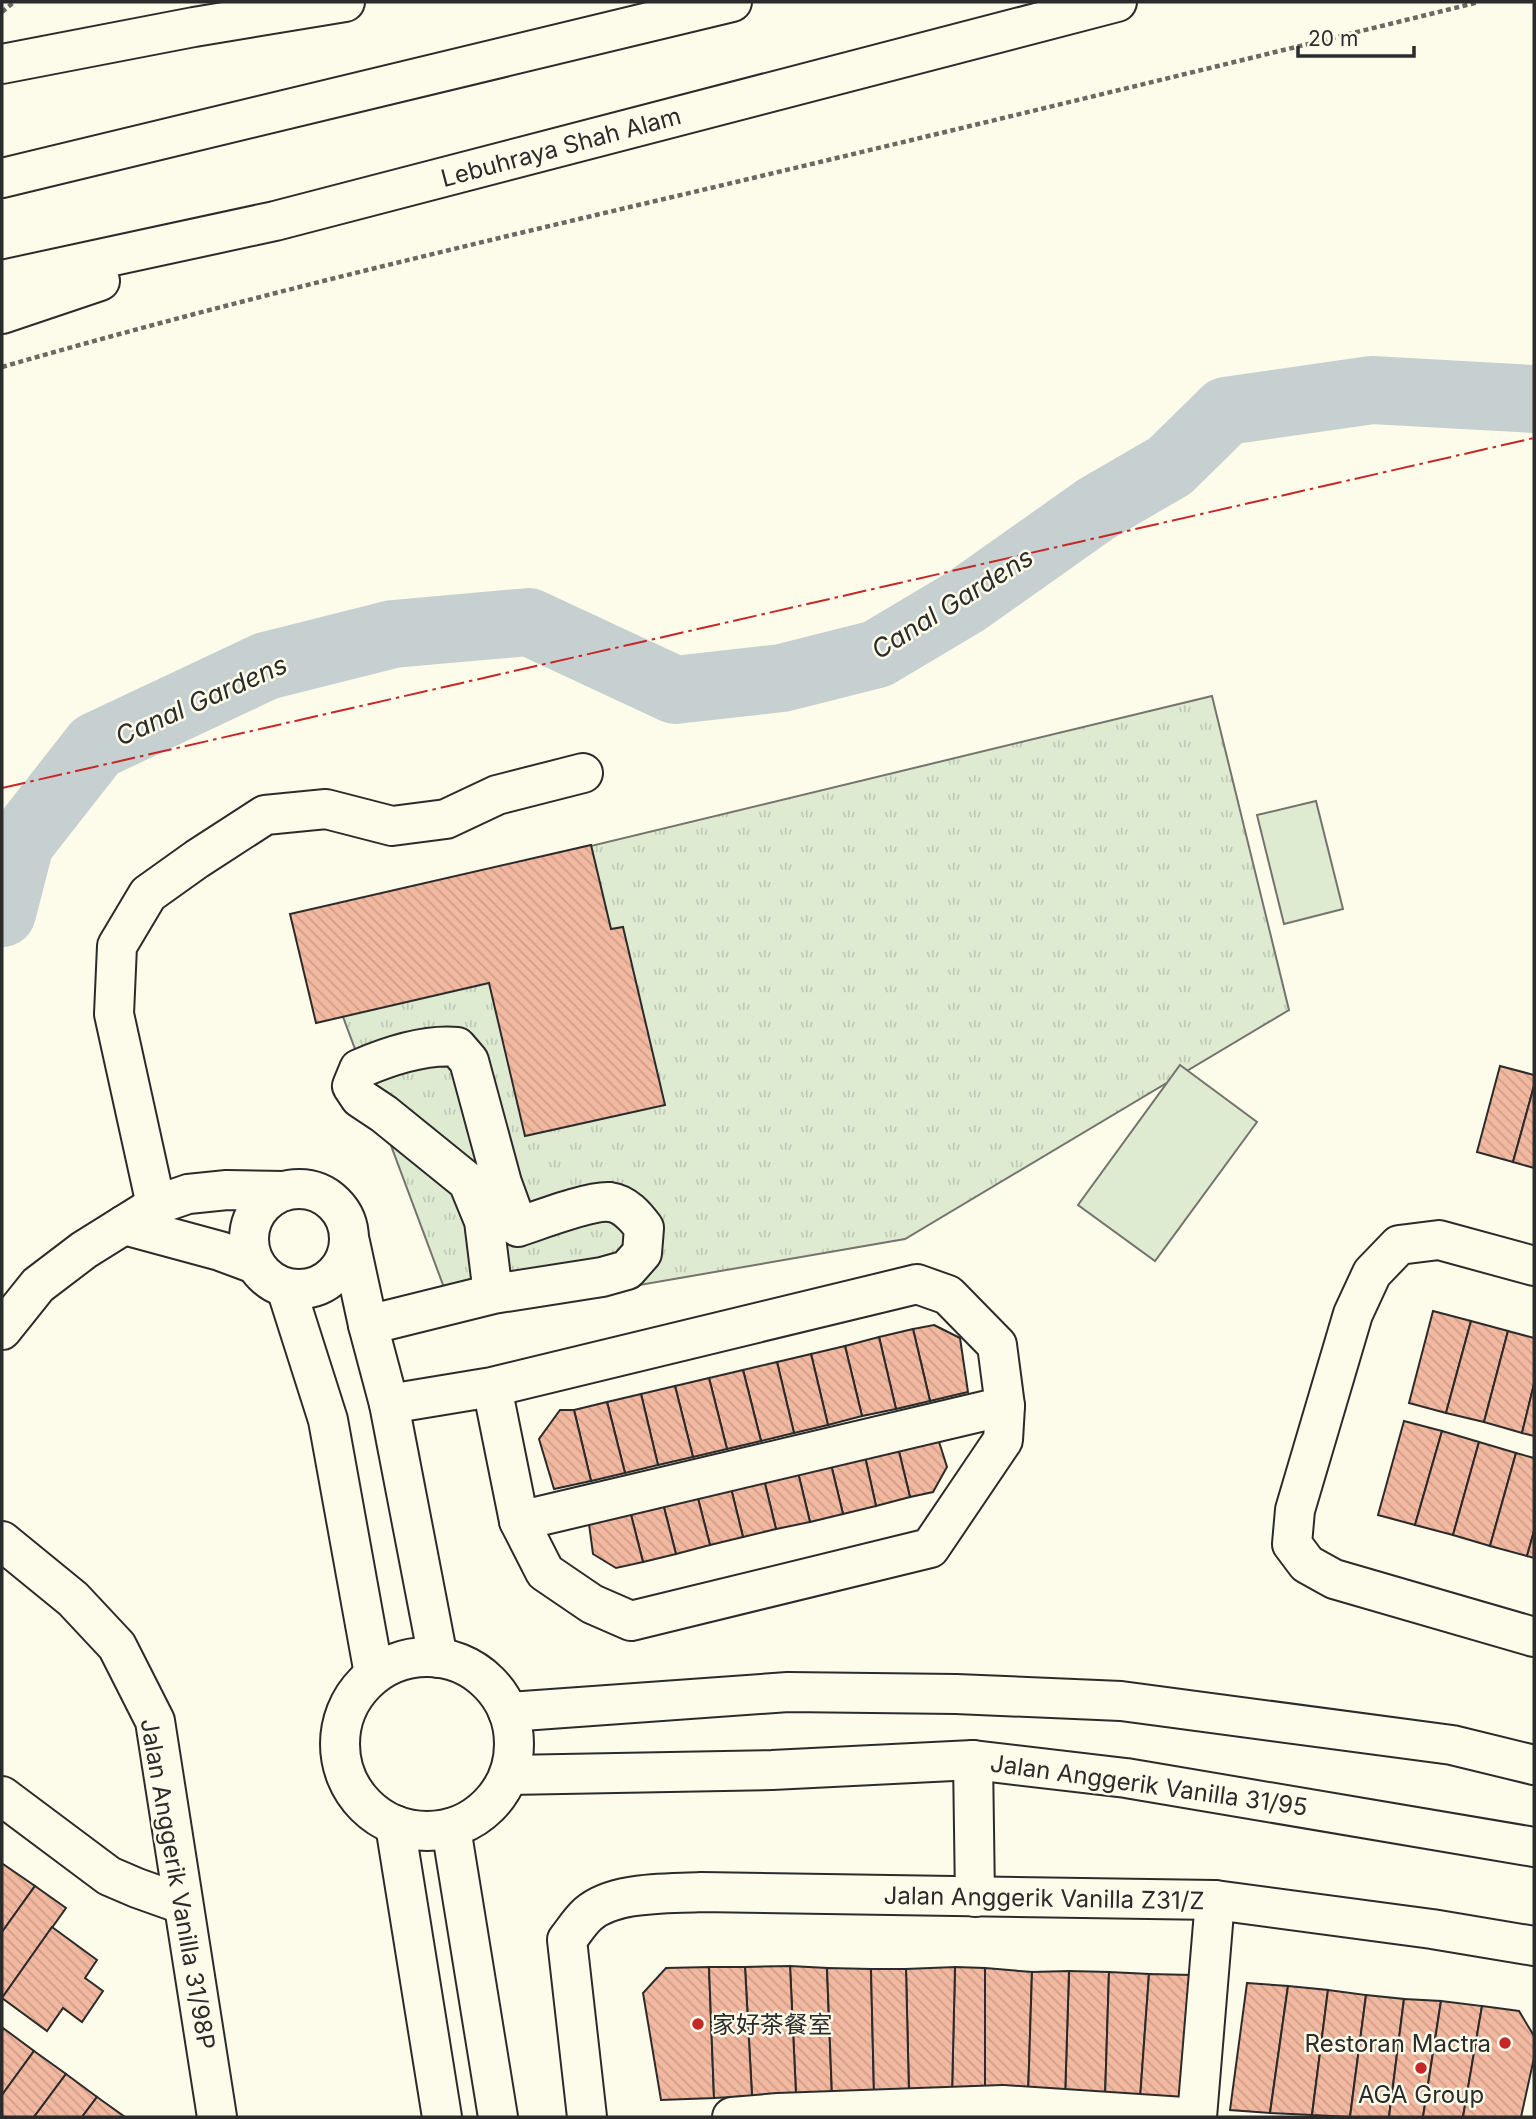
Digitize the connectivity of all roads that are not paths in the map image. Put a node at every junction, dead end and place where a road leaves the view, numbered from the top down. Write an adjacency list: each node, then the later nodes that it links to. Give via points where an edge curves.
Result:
1 (345, 2): 4 (main road)
2 (732, 2): 5 (main road)
3 (1117, 2): 6 (main road, Lebuhraya Shah Alam)
4 (2, 64)
5 (2, 178)
6 (275, 221): 7 (main road, Lebuhraya Shah Alam); 8 (main road)
7 (2, 280)
8 (2, 314)
9 (583, 772): 11 (main road, via 497,795 446,819 391,826 326,809 265,815 148,894 117,946 114,1014)
10 (284, 1191): 11 (main road, via 188,1194); 14 (main road, via 300,1189 330,1199 348,1225); 15 (main road, via 268,1198 250,1227 249,1246)
11 (156, 1205): 12 (main road)
12 (124, 1225): 15 (main road); 20 (main road, via 38,1285)
13 (502, 1230): 13 (main road, via 484,1221 468,1182 360,1098 352,1086 359,1069 439,1045 457,1046 469,1061 502,1183); 18 (main road); 18 (main road, via 611,1202 632,1213 644,1228 642,1253 627,1270)
14 (350, 1241): 17 (main road, via 347,1256 329,1280 300,1290); 19 (main road)
15 (255, 1264): 17 (main road, via 273,1283)
16 (1534, 1266): 26 (main road, via 1438,1240 1399,1245 1372,1273 1353,1314 1295,1510 1292,1544 1307,1564 1334,1579)
17 (286, 1288): 28 (main road, via 328,1420)
18 (493, 1294): 19 (main road)
19 (368, 1325): 22 (main road)
20 (2, 1331)
21 (492, 1387): 22 (main road); 23 (main road, via 917,1284 948,1295 997,1345); 24 (main road)
22 (389, 1404): 27 (main road)
23 (1005, 1406): 24 (main road); 24 (main road, via 1003,1440 930,1548 631,1621 592,1604 544,1572)
24 (519, 1521)
25 (2, 1541): 39 (main road, Jalan Anggerik Vanilla 31/98P, via 73,1599 117,1646 155,1721)
26 (1534, 1637)
27 (438, 1658): 28 (main road, via 394,1663); 29 (main road, via 480,1676)
28 (374, 1674): 34 (main road, via 356,1693 344,1716 340,1742 344,1768 355,1792 372,1812)
29 (508, 1712): 31 (main road, via 788,1692 1121,1701 1452,1745); 32 (main road, via 514,1754)
30 (973, 1759): 32 (main road, Jalan Anggerik Vanilla 31/95, via 772,1770); 36 (main road, Jalan Anggerik Vanilla 31/95, via 1126,1777); 37 (main road)
31 (1534, 1765)
32 (509, 1775): 35 (main road, via 496,1798)
33 (2, 1796): 39 (main road, via 108,1876)
34 (395, 1825): 35 (main road, via 433,1831); 42 (main road)
35 (452, 1828): 43 (main road)
36 (1534, 1847)
37 (975, 1897): 38 (main road, Jalan Anggerik Vanilla Z31/Z); 44 (main road, Jalan Anggerik Vanilla Z31/Z, via 701,1892 638,1896 609,1902 589,1913 567,1940)
38 (1215, 1900): 40 (main road, Jalan Anggerik Vanilla Z31/Z); 47 (main road)
39 (182, 1903): 41 (main road, Jalan Anggerik Vanilla 31/98P)
40 (1534, 1946)
41 (216, 2117)
42 (442, 2117)
43 (498, 2117)
44 (587, 2117)
45 (732, 2117): 46 (main road, via 1003,2105)
46 (1184, 2117)
47 (1197, 2117)

